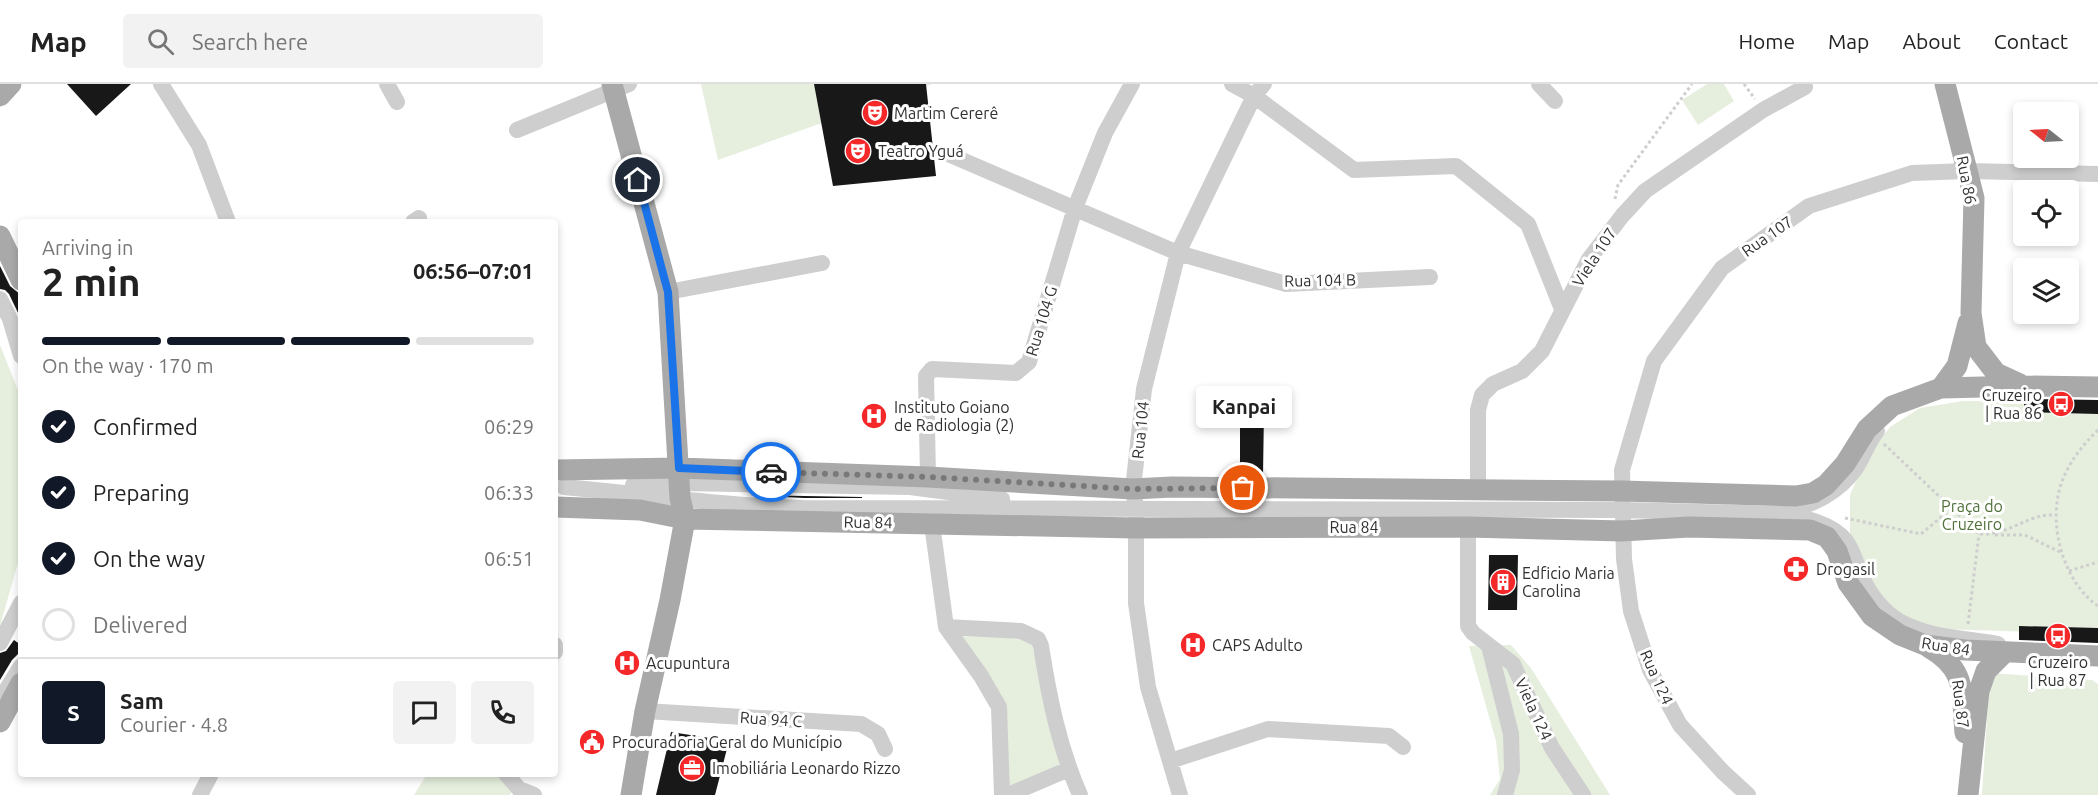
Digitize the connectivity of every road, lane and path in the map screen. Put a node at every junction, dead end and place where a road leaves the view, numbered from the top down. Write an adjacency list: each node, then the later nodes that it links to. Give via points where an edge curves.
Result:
1 (11, 84): 12 (main road)
2 (161, 84): 21 (street, via 199,145)
3 (387, 84): 14 (street)
4 (1132, 84): 19 (street, Rua 104 G, via 1105,133)
5 (1232, 84): 11 (street)
6 (1539, 84): 13 (street)
7 (1692, 84): 20 (path, via 1618,185 1614,207)
8 (1803, 84): 20 (street, Viela 107, via 1805,87 1763,110 1645,190)
9 (1945, 84): 17 (main road, Rua 86)
10 (618, 86): 15 (street); 27 (main road)
11 (1259, 90): 23 (street, Rua 104); 29 (street, via 1354,171 1456,166 1528,224)
12 (0, 96)
13 (1555, 101)
14 (398, 102)
15 (517, 130)
16 (948, 154): 19 (street, Rua 104 B)
17 (1967, 171): 18 (street, Rua 107); 30 (main road, Rua 86, via 1974,198); 45 (street, Rua 107, via 1912,173 1809,206 1722,268 1654,362 1622,470)
18 (2098, 174)
19 (1075, 208): 23 (street, Rua 104 B); 38 (street, Rua 104 G, via 1029,362 1016,373 932,369 926,376)
20 (1622, 216): 29 (street, Viela 107, via 1589,259)
21 (227, 219)
22 (0, 236): 25 (main road)
23 (1178, 253): 26 (street, Rua 104 B, via 1286,284); 43 (street, Rua 104, via 1144,389)
24 (822, 263): 27 (street)
25 (18, 274)
26 (1430, 277)
27 (668, 292): 40 (main road)
28 (0, 299): 31 (street)
29 (1563, 309): 41 (street, Viela 107, via 1542,351 1522,371 1493,384 1482,395 1478,410)
30 (1971, 313): 32 (main road, Rua 86, via 1976,346 1996,373); 34 (main road, Rua 86, via 1957,366)
31 (18, 346)
32 (2024, 386): 33 (main road, Rua 84); 34 (main road, Rua 84)
33 (2098, 387)
34 (1941, 388): 45 (main road, Rua 84, via 1892,406 1867,429 1826,485 1813,493)
35 (2098, 395): 37 (street, via 1944,395 1904,408)
36 (2098, 430): 47 (path, via 2078,450 2062,481)
37 (1874, 435): 44 (path); 46 (street, via 1857,468 1844,483 1828,496)
38 (928, 477): 40 (main road, Rua 84); 43 (main road, Rua 84)
39 (558, 482): 40 (main road, Rua 84); 40 (street)
40 (680, 483): 43 (street, via 747,507); 49 (main road)
41 (1478, 489): 43 (main road, Rua 84, via 1172,487); 45 (main road, Rua 84)
42 (558, 507): 49 (main road, Rua 84, via 640,510)
43 (1135, 508): 45 (street); 50 (main road, Rua 84); 51 (main road, Rua 84); 74 (street, Rua 104, via 1136,603 1148,687)
44 (1952, 508): 48 (path, via 1921,534); 52 (path)
45 (1622, 511): 46 (street); 51 (main road, Rua 84); 62 (main road, Rua 84, via 1689,527 1810,530 1827,537 1837,551 1848,583 1872,616 1900,635); 88 (street, Rua 124, via 1631,611 1650,670 1680,725)
46 (1784, 514): 60 (street, via 1810,519 1845,540 1871,594 1899,621 1932,634)
47 (2056, 514): 53 (path, via 2045,514); 54 (path)
48 (1835, 516)
49 (685, 519): 50 (main road, Rua 84); 70 (main road)
50 (932, 524): 59 (street)
51 (1468, 527): 63 (street, Viela 124, via 1468,626)
52 (1979, 534): 53 (path); 60 (path)
53 (1993, 535): 54 (path, via 2025,535)
54 (2061, 552): 56 (path)
55 (2098, 562): 56 (path)
56 (2069, 572): 57 (path)
57 (2098, 606)
58 (18, 609): 61 (street)
59 (946, 627): 75 (street, via 1022,631 1038,639 1049,700); 82 (street, via 999,707)
60 (1966, 638): 64 (street, via 2011,646)
61 (0, 643)
62 (1925, 645): 65 (main road, Rua 84); 78 (main road, Rua 87, via 1950,661 1960,679)
63 (1489, 646): 86 (street, via 1511,734 1512,770); 87 (street, Viela 124, via 1513,664 1552,748)
64 (2098, 648)
65 (2004, 653): 66 (main road, Rua 84); 78 (main road, Rua 87, via 1986,671 1979,691)
66 (2098, 656)
67 (18, 671): 69 (street)
68 (18, 689): 71 (main road)
69 (0, 701)
70 (645, 711): 73 (street, Rua 94 C, via 861,724 878,734); 81 (main road)
71 (0, 722)
72 (1403, 747): 74 (street, via 1389,736 1268,729)
73 (885, 749)
74 (1170, 760): 85 (street, Rua 104)
75 (1069, 769): 83 (street); 84 (street)
76 (209, 777): 80 (street)
77 (510, 777): 79 (street)
78 (1969, 787)
79 (523, 788)
80 (200, 795)
81 (631, 795)
82 (1002, 795)
83 (1008, 795)
84 (1080, 795)
85 (1180, 795)
86 (1505, 795)
87 (1583, 795)
88 (1748, 795)

